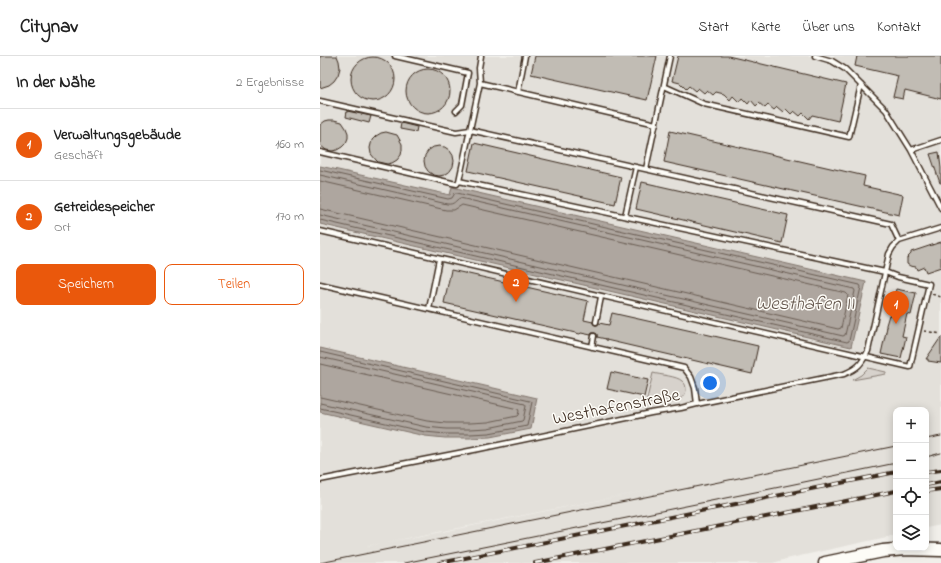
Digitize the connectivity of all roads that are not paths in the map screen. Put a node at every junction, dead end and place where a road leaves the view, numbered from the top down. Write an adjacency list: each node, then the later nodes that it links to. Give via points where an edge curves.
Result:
1 (395, 56): 11 (lane, via 468,73 462,105)
2 (481, 56): 6 (lane)
3 (525, 56): 9 (lane)
4 (670, 56): 8 (lane)
5 (815, 56): 7 (lane, via 832,61 845,69)
6 (480, 83): 9 (lane); 13 (lane)
7 (861, 85): 8 (lane, via 849,137 704,104); 15 (lane, via 886,110)
8 (664, 86): 12 (lane)
9 (518, 92): 12 (lane)
10 (320, 101): 13 (lane, via 456,132)
11 (456, 111)
12 (656, 124): 18 (lane)
13 (470, 130): 17 (lane); 19 (lane)
14 (941, 140): 15 (lane)
15 (911, 150): 20 (lane)
16 (320, 152): 19 (lane, via 452,183 457,184)
17 (636, 167): 18 (lane); 21 (lane)
18 (646, 169): 24 (lane, via 891,224)
19 (459, 181): 21 (lane)
20 (941, 208)
21 (625, 216): 26 (lane)
22 (941, 228): 24 (lane)
23 (320, 231): 25 (lane)
24 (899, 241): 26 (lane, Westhafenstraße, via 889,254)
25 (439, 259): 28 (lane); 29 (lane)
26 (886, 272): 33 (lane, Westhafenstraße); 33 (lane, via 928,284 910,367)
27 (320, 284): 29 (lane)
28 (601, 297): 30 (lane); 33 (lane)
29 (429, 309): 32 (lane)
30 (596, 322)
31 (594, 336): 32 (lane)
32 (592, 347): 34 (lane, via 684,368 695,388)
33 (865, 357): 34 (lane, Westhafenstraße, via 854,370 844,374)
34 (697, 404): 35 (lane, Westhafenstraße)
35 (320, 480)
36 (941, 550): 37 (main road, via 905,549)
37 (825, 563)

